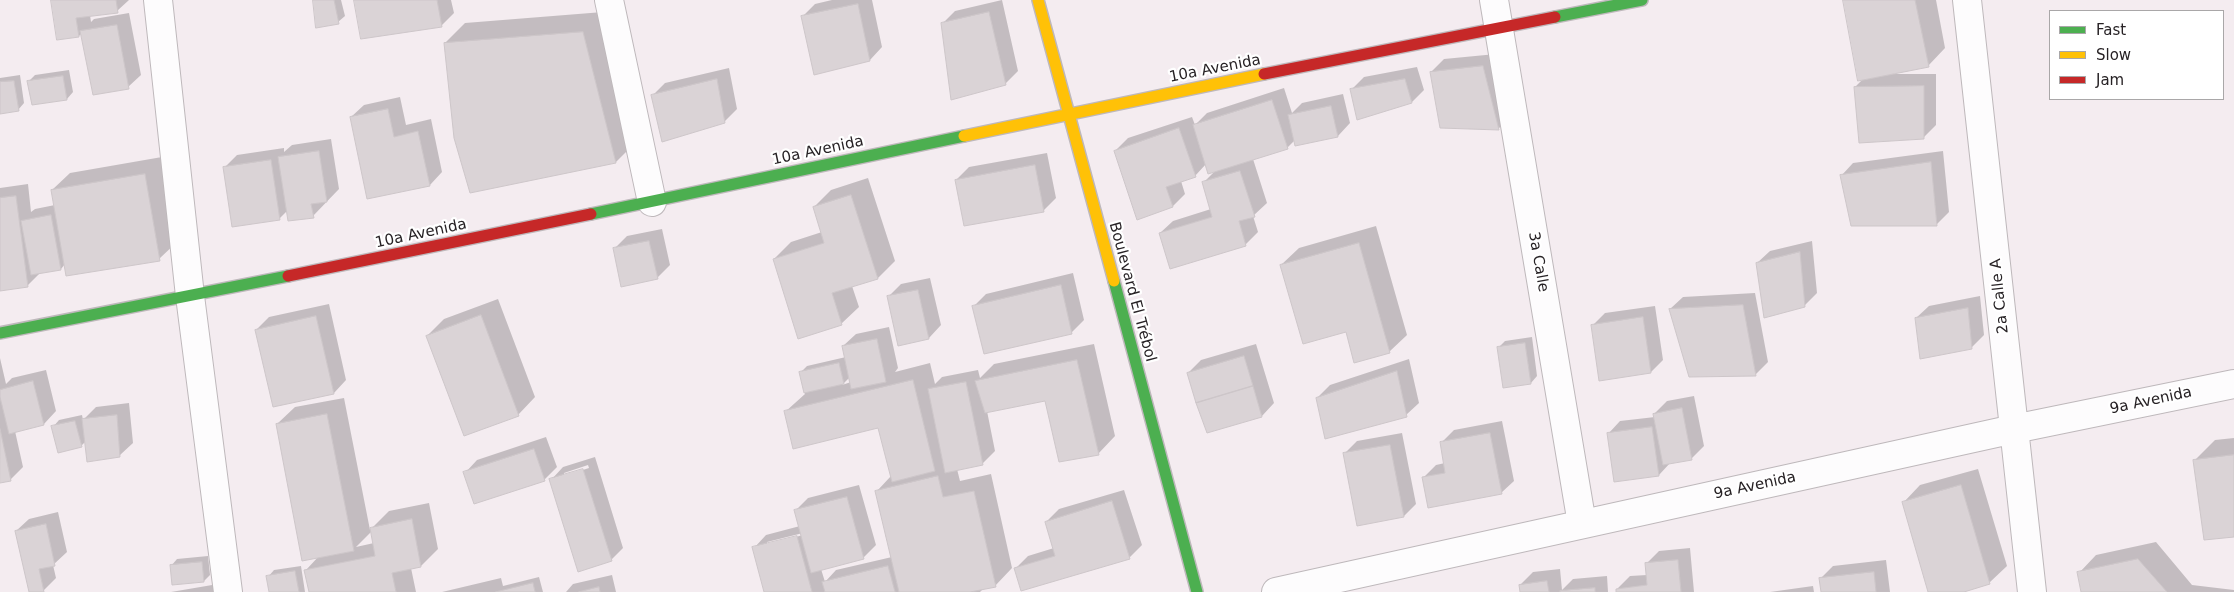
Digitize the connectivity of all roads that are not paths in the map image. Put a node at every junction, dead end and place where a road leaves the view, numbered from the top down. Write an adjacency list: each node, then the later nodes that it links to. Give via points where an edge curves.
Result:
1 (158, 0): 10 (street)
2 (609, 0): 9 (street)
3 (1038, 0): 8 (street, Boulevard El Trébol)
4 (1494, 0): 7 (street, 3a Calle)
5 (1642, 0): 7 (street, 10a Avenida)
6 (1967, 0): 13 (street, 2a Calle A)
7 (1498, 28): 8 (street, 10a Avenida); 14 (street, 3a Calle)
8 (1068, 114): 9 (street, 10a Avenida); 16 (street, Boulevard El Trébol)
9 (652, 202): 10 (street, 10a Avenida)
10 (190, 296): 11 (street, 10a Avenida); 15 (street)
11 (0, 333)
12 (2234, 384): 13 (street, 9a Avenida)
13 (2014, 429): 14 (street, 9a Avenida); 18 (street, 2a Calle A)
14 (1582, 524): 17 (street, 9a Avenida)
15 (228, 592)
16 (1197, 592)
17 (1276, 592)
18 (2032, 592)

